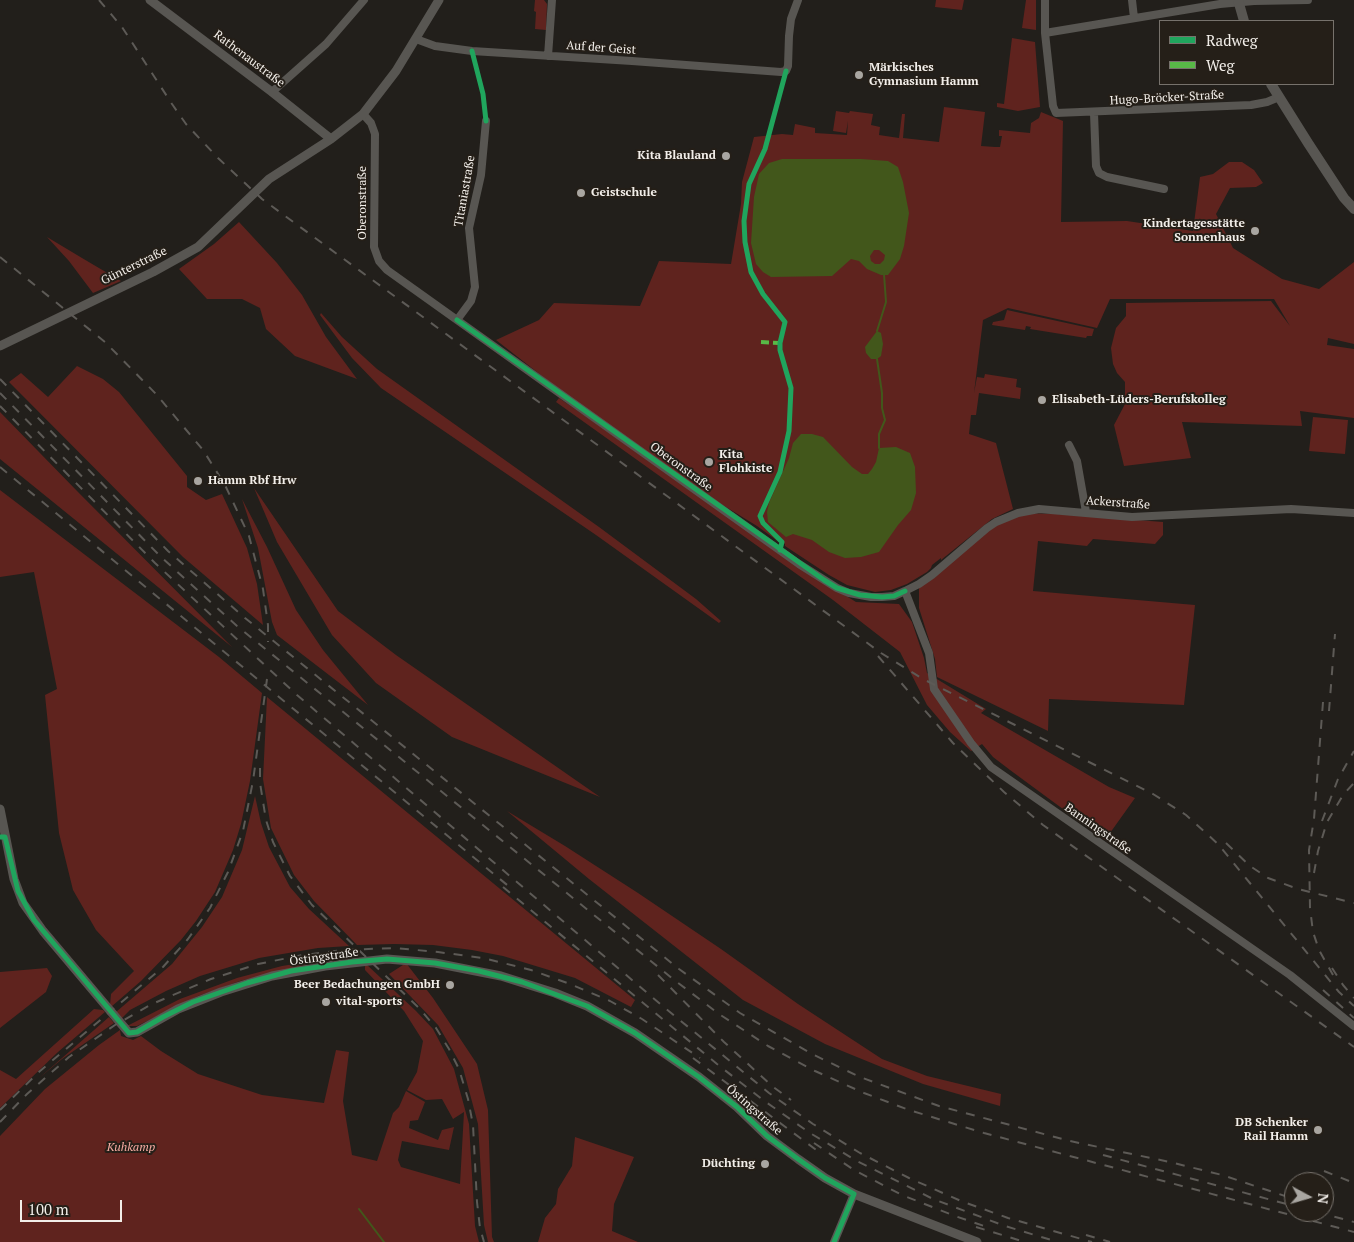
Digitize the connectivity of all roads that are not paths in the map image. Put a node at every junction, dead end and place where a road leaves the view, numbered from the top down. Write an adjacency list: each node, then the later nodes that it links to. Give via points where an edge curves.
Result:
1 (150, 0): 16 (street, Rathenaustraße)
2 (364, 0): 16 (street, via 326,44)
3 (439, 0): 13 (street, Günterstraße)
4 (552, 0): 14 (street)
5 (798, 0): 14 (street, Auf der Geist, via 788,36 786,70 774,72)
6 (1045, 0): 12 (street)
7 (1132, 0): 10 (street)
8 (1308, 0): 9 (street)
9 (1238, 1): 10 (street); 11 (main road)
10 (1134, 18): 12 (street)
11 (1244, 20)
12 (1045, 33): 18 (street, Hugo-Bröcker-Straße, via 1054,112)
13 (416, 39): 14 (street, Auf der Geist, via 435,46 472,51); 19 (street, Günterstraße)
14 (548, 56)
15 (1272, 85): 17 (main road)
16 (272, 92): 21 (street, Rathenaustraße)
17 (1279, 96): 18 (street, Hugo-Bröcker-Straße, via 1251,105); 23 (main road)
18 (1094, 113): 22 (street, via 1099,173)
19 (363, 114): 21 (street, Günterstraße); 24 (street, Oberonstraße, via 375,134 374,247 379,261)
20 (486, 121): 24 (street, Titaniastraße, via 481,175 470,228 475,287 471,300)
21 (331, 140): 25 (street, Günterstraße, via 278,172 194,250)
22 (1164, 189)
23 (1354, 209)
24 (457, 320): 29 (street, Oberonstraße, via 837,588 882,597)
25 (0, 346)
26 (1069, 445): 27 (street, via 1077,461)
27 (1086, 512): 28 (street, Ackerstraße, via 1143,517 1290,509); 29 (street, Ackerstraße, via 1039,509 1008,517 987,528 932,575)
28 (1354, 513)
29 (906, 592): 32 (street, Banningstraße, via 930,653 934,690 990,767 1290,975)
30 (0, 809): 31 (street, Östingstraße)
31 (3, 837): 33 (street, Östingstraße, via 23,903 129,1033 220,992 300,970 387,959 494,975 587,1006 635,1033 704,1080 798,1159)
32 (1354, 1026)
33 (854, 1194): 34 (street); 35 (street, Östingstraße)
34 (834, 1242)
35 (977, 1242)

